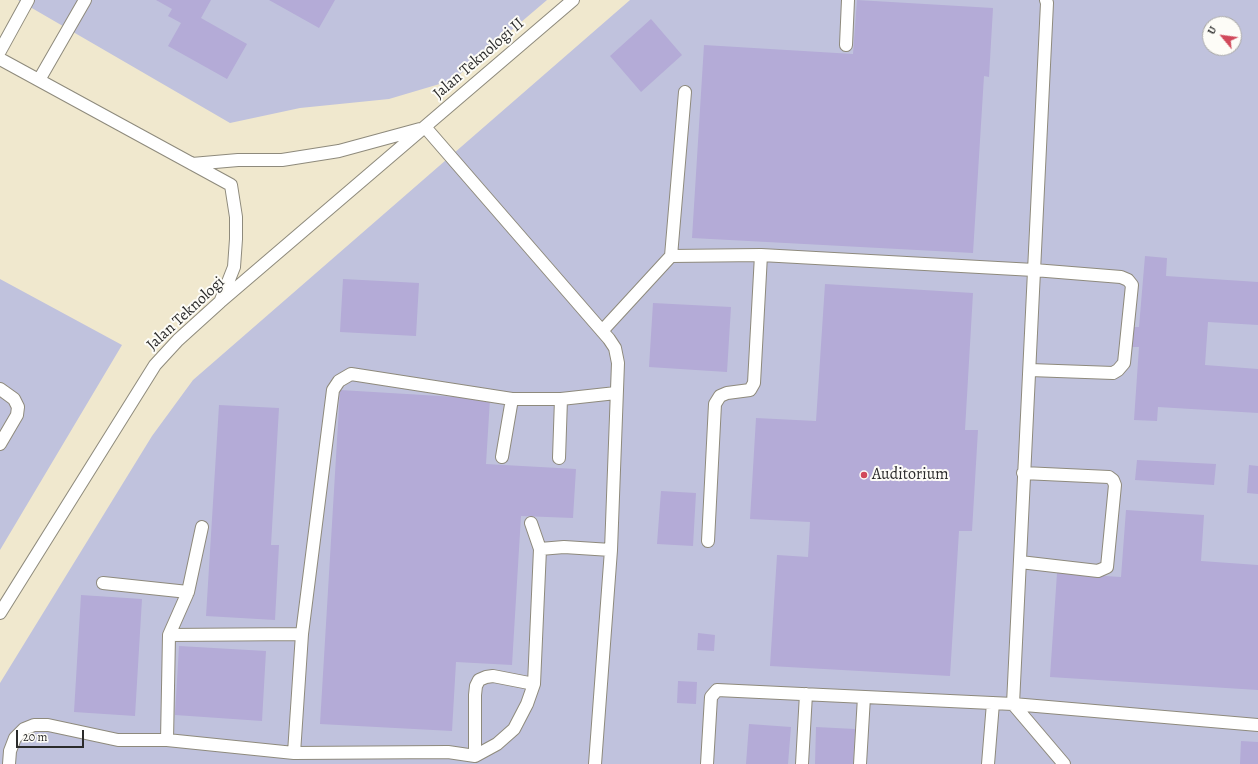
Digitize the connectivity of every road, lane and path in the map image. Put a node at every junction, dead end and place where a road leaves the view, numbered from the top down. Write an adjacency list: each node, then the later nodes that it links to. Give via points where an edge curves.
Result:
1 (28, 0): 7 (lane)
2 (85, 0): 9 (lane)
3 (573, 0): 11 (lane, Jalan Teknologi II)
4 (848, 0): 6 (lane)
5 (1046, 0): 15 (lane)
6 (846, 45)
7 (0, 51)
8 (0, 59): 9 (lane)
9 (39, 80): 12 (lane)
10 (685, 92): 14 (lane)
11 (425, 127): 12 (lane, via 339,151 282,160); 16 (lane, Jalan Teknologi); 17 (lane)
12 (192, 164): 16 (lane, via 231,185 236,217 234,267)
13 (761, 254): 14 (lane); 15 (lane); 29 (lane, via 754,383 750,390 720,396 715,404)
14 (672, 256): 17 (lane)
15 (1034, 270): 18 (lane); 18 (lane, via 1121,277 1132,285 1124,363 1118,370 1113,373)
16 (220, 302): 35 (lane, Jalan Teknologi, via 155,365)
17 (602, 331): 20 (lane, via 615,348 618,363)
18 (1030, 370): 26 (lane)
19 (0, 390): 23 (lane, via 14,399 18,407 17,415)
20 (616, 393): 22 (lane); 31 (lane)
21 (512, 399): 22 (lane); 24 (lane); 36 (lane, via 351,374 339,381 333,390)
22 (561, 399): 25 (lane)
23 (0, 444)
24 (502, 457)
25 (560, 458)
26 (1024, 472): 32 (lane); 32 (lane, via 1109,477 1115,485 1107,567 1098,571)
27 (531, 523): 30 (lane)
28 (202, 527): 34 (lane)
29 (708, 540)
30 (540, 549): 31 (lane, via 564,547); 38 (lane)
31 (610, 550): 49 (lane)
32 (1020, 562): 42 (lane)
33 (103, 583): 34 (lane)
34 (188, 592): 37 (lane)
35 (0, 613)
36 (302, 634): 37 (lane); 45 (lane)
37 (169, 636): 44 (lane)
38 (534, 684): 46 (lane, via 514,729 497,744); 46 (lane, via 493,676 479,680 475,695)
39 (806, 694): 40 (lane); 50 (lane, via 717,690 711,697); 51 (lane)
40 (864, 697): 41 (lane); 52 (lane)
41 (993, 703): 42 (lane); 53 (lane)
42 (1013, 704): 43 (lane); 54 (lane)
43 (1258, 725)
44 (167, 740): 45 (lane); 48 (lane, via 118,740 48,724 34,726 24,729 15,738)
45 (294, 752): 47 (lane)
46 (475, 756): 47 (lane, via 448,752)
47 (325, 758)
48 (9, 764)
49 (595, 764)
50 (707, 764)
51 (802, 764)
52 (860, 764)
53 (988, 764)
54 (1064, 764)

